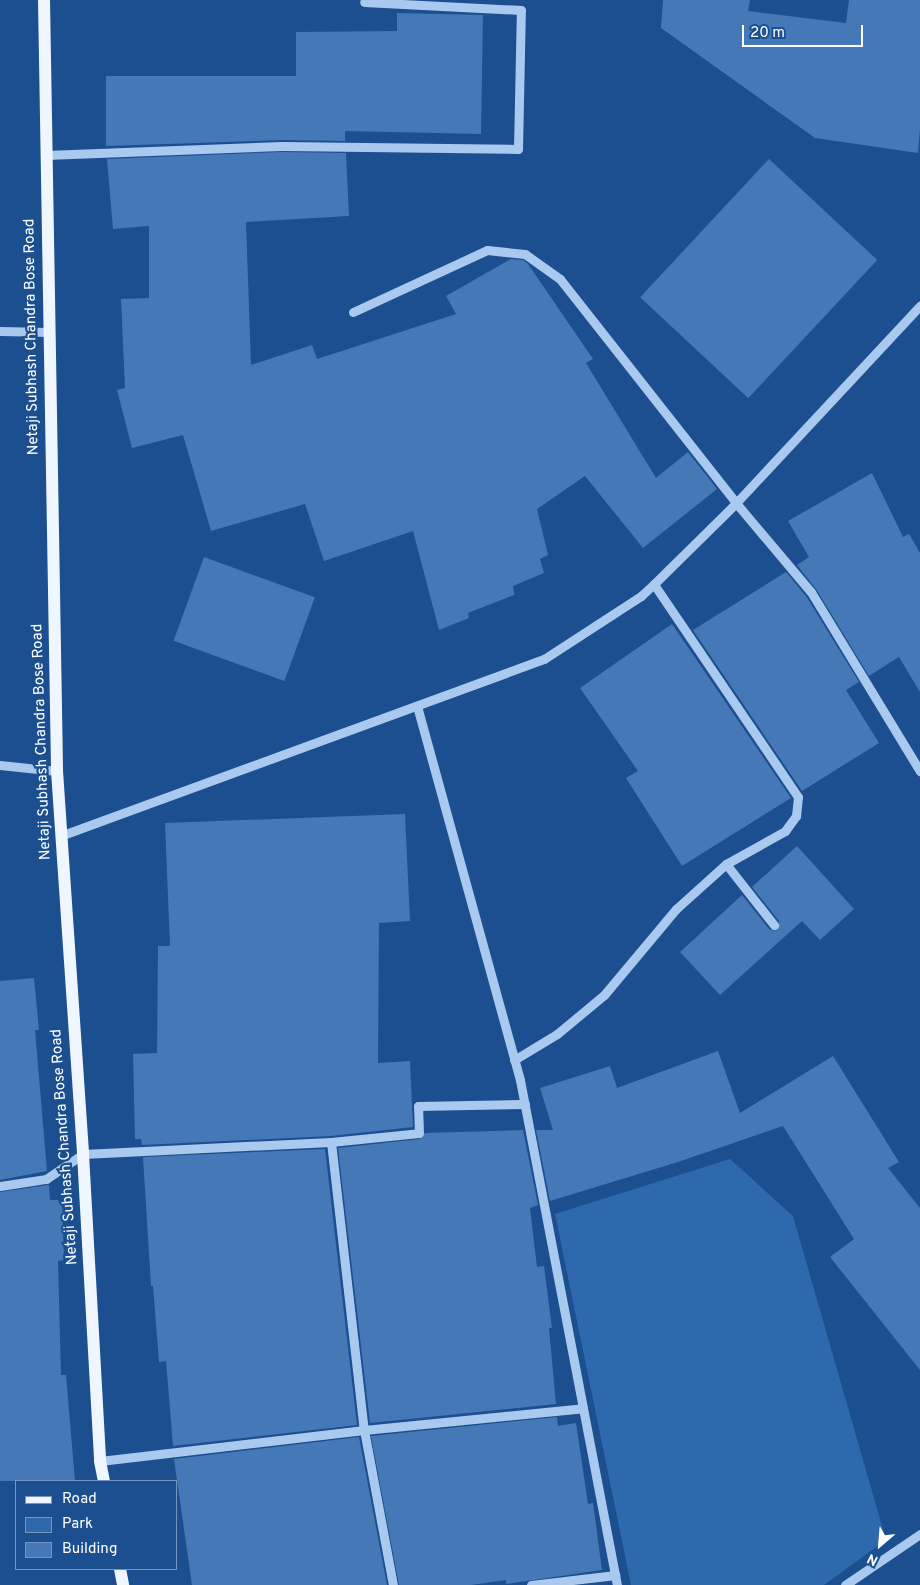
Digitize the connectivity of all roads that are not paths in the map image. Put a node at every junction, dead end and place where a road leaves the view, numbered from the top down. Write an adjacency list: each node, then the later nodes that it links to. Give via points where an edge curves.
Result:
1 (44, 0): 3 (main road, Netaji Subhash Chandra Bose Road)
2 (364, 2): 3 (street, via 521,10 518,149 282,146)
3 (46, 155): 7 (main road, Netaji Subhash Chandra Bose Road)
4 (920, 306): 8 (street)
5 (353, 312): 8 (street, via 487,250 525,254 560,279)
6 (0, 331): 7 (street)
7 (48, 332): 12 (main road, Netaji Subhash Chandra Bose Road)
8 (736, 503): 9 (street); 13 (street, via 811,592)
9 (654, 584): 10 (street, via 641,596 544,659); 15 (street, via 798,797 796,816 785,831)
10 (417, 706): 14 (street); 17 (street)
11 (0, 765): 12 (street)
12 (57, 771): 14 (main road, Netaji Subhash Chandra Bose Road)
13 (920, 771)
14 (60, 836): 20 (main road, Netaji Subhash Chandra Bose Road)
15 (726, 864): 16 (street); 17 (street, via 676,909 604,995 557,1034)
16 (774, 925)
17 (514, 1060): 18 (street)
18 (524, 1104): 19 (street, via 418,1106 420,1133); 22 (street)
19 (331, 1142): 20 (street); 23 (street)
20 (83, 1154): 21 (street, via 46,1179); 24 (main road, Netaji Subhash Chandra Bose Road)
21 (0, 1186)
22 (584, 1408): 23 (street); 28 (street)
23 (364, 1430): 24 (street); 30 (street)
24 (100, 1461): 25 (main road, Netaji Subhash Chandra Bose Road)
25 (104, 1480)
26 (920, 1534): 33 (street)
27 (120, 1570): 29 (main road)
28 (616, 1575): 31 (street); 32 (street)
29 (123, 1585)
30 (393, 1585)
31 (531, 1585)
32 (618, 1585)
33 (845, 1585)

